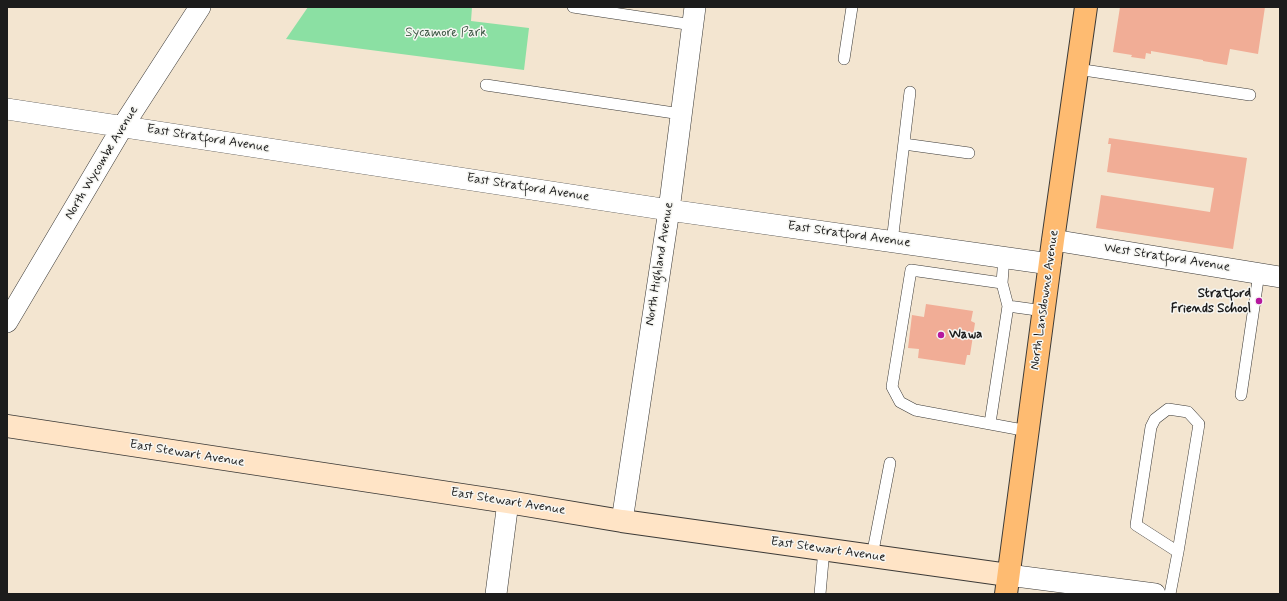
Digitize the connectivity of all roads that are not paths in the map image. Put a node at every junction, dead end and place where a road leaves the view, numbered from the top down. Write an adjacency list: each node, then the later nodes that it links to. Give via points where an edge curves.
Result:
1 (200, 7): 13 (street, North Wycombe Avenue)
2 (573, 7): 5 (lane)
3 (852, 7): 6 (lane)
4 (1086, 7): 7 (main road, North Lansdowne Avenue)
5 (694, 16): 12 (street, North Highland Avenue)
6 (844, 59)
7 (1077, 69): 10 (lane); 17 (main road, North Lansdowne Avenue)
8 (486, 85): 12 (lane)
9 (910, 92): 14 (lane)
10 (1250, 95)
11 (7, 109): 13 (street, East Stratford Avenue)
12 (681, 114): 16 (street, North Highland Avenue)
13 (124, 126): 16 (street, East Stratford Avenue); 26 (street, North Wycombe Avenue)
14 (904, 144): 15 (lane); 18 (lane)
15 (969, 153)
16 (669, 210): 18 (street, East Stratford Avenue); 33 (street, North Highland Avenue)
17 (1053, 240): 20 (main road, North Lansdowne Avenue); 21 (street, West Stratford Avenue)
18 (892, 242): 19 (street, East Stratford Avenue)
19 (1004, 257): 20 (street, East Stratford Avenue); 23 (lane)
20 (1050, 264): 25 (main road, North Lansdowne Avenue)
21 (1259, 273): 22 (street, West Stratford Avenue); 27 (lane)
22 (1280, 277)
23 (1002, 283): 24 (lane); 28 (lane, via 911,270 892,387 900,402 915,410)
24 (1008, 306): 25 (lane); 28 (lane)
25 (1044, 311): 30 (main road, North Lansdowne Avenue)
26 (7, 322)
27 (1241, 395)
28 (990, 423): 30 (lane)
29 (7, 426): 32 (street, East Stewart Avenue)
30 (1028, 431): 37 (main road, North Lansdowne Avenue)
31 (890, 463): 36 (lane)
32 (508, 502): 33 (street, East Stewart Avenue); 38 (street)
33 (622, 521): 34 (street, East Stewart Avenue)
34 (824, 549): 36 (street, East Stewart Avenue); 39 (lane)
35 (1178, 552): 35 (lane, via 1199,424 1188,412 1168,408 1155,419 1151,427 1136,525); 41 (lane)
36 (872, 556): 37 (street, East Stewart Avenue)
37 (1007, 584): 40 (street)
38 (496, 594)
39 (820, 594)
40 (1155, 594)
41 (1170, 594)

